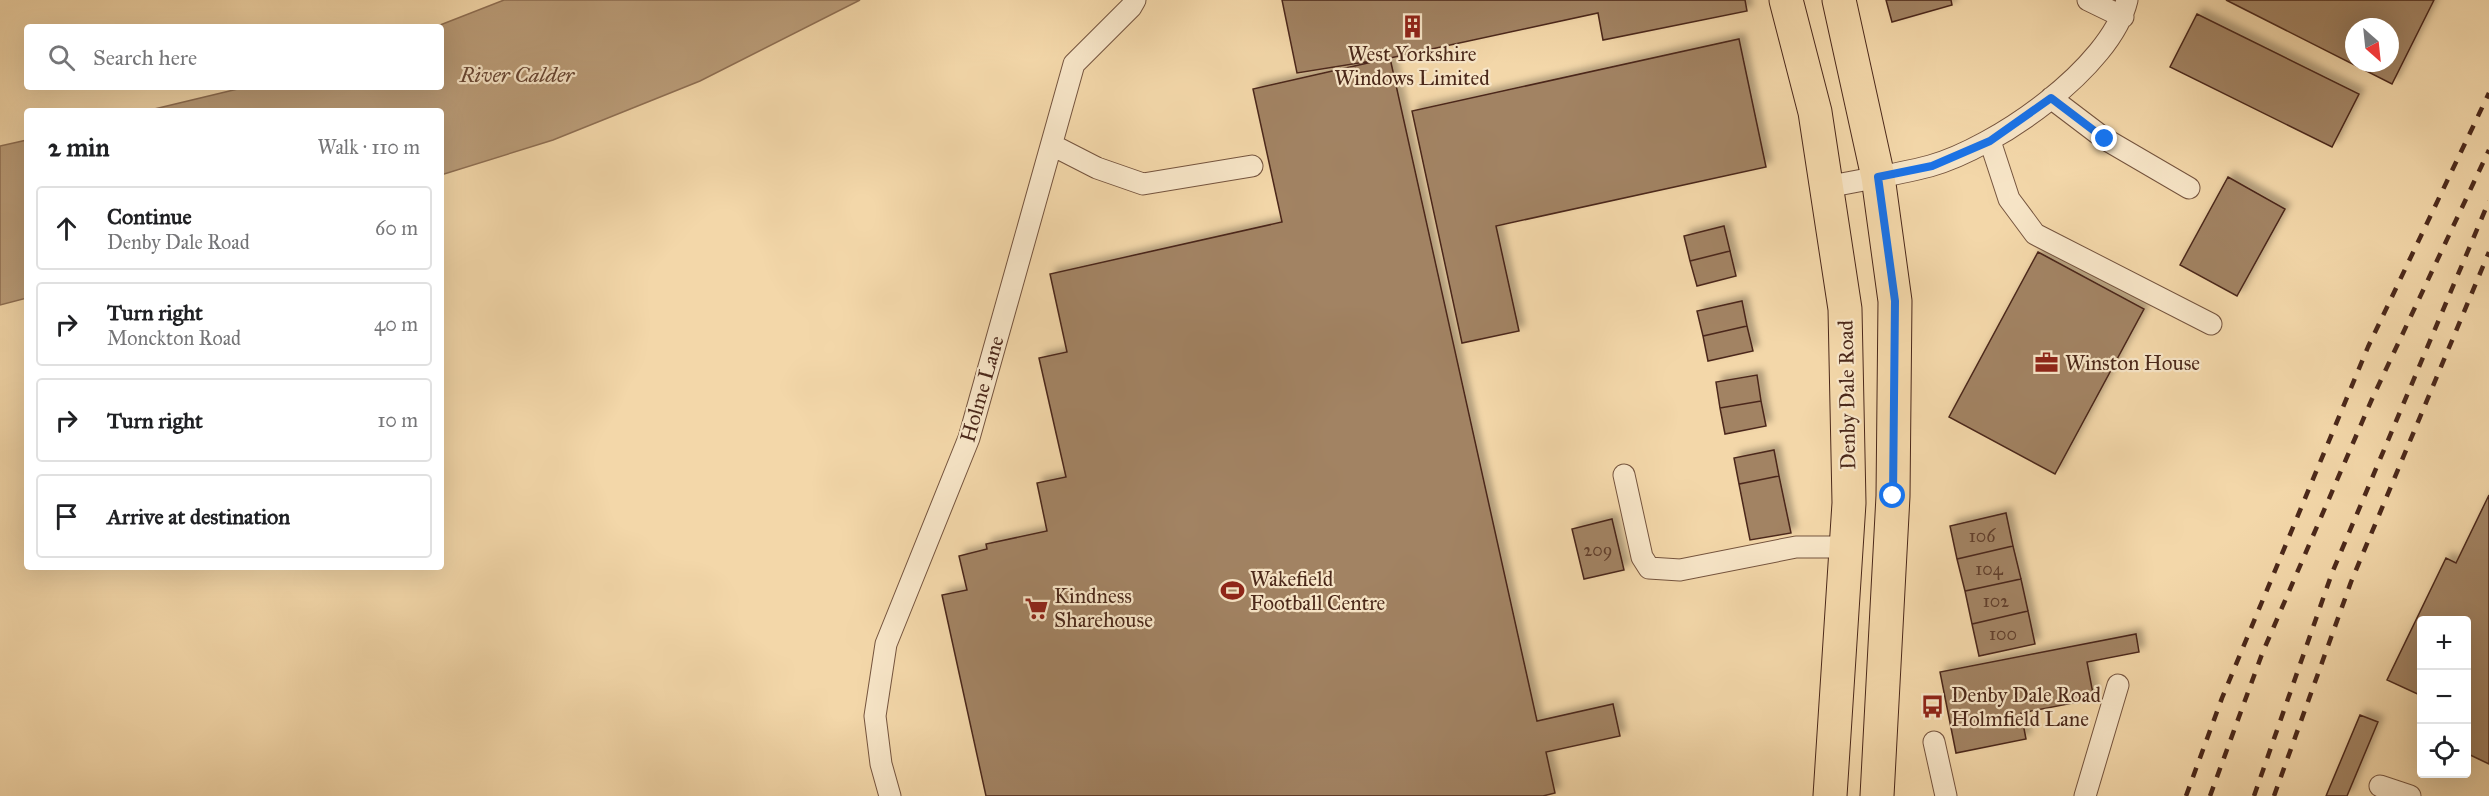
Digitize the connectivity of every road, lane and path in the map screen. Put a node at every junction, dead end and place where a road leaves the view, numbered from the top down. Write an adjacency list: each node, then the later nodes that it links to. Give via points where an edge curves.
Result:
1 (1135, 0): 8 (lane, Holme Lane, via 1074,64)
2 (1786, 0): 11 (main road, Denby Dale Road, via 1815,112)
3 (1839, 0): 10 (main road)
4 (2088, 0): 5 (lane)
5 (2125, 8): 6 (lane, via 2085,69)
6 (2051, 98): 7 (lane); 12 (lane, via 2105,139)
7 (1990, 141): 10 (lane, via 1932,166); 13 (lane, via 2010,199 2035,234)
8 (1052, 145): 9 (lane, via 1097,168 1143,184); 19 (lane, Holme Lane, via 969,438 886,644 875,716)
9 (1252, 166)
10 (1878, 177): 11 (lane); 21 (main road, via 1895,301 1893,496)
11 (1826, 186): 15 (main road, Denby Dale Road, via 1845,309)
12 (2189, 188)
13 (2211, 324)
14 (1624, 475): 15 (lane, via 1642,557 1649,568 1680,570 1796,547)
15 (1847, 547): 20 (main road, Denby Dale Road)
16 (2118, 685): 23 (lane)
17 (1934, 742): 22 (lane)
18 (2380, 786): 24 (lane)
19 (890, 796)
20 (1830, 796)
21 (1877, 796)
22 (1946, 796)
23 (2085, 796)
24 (2410, 796)

